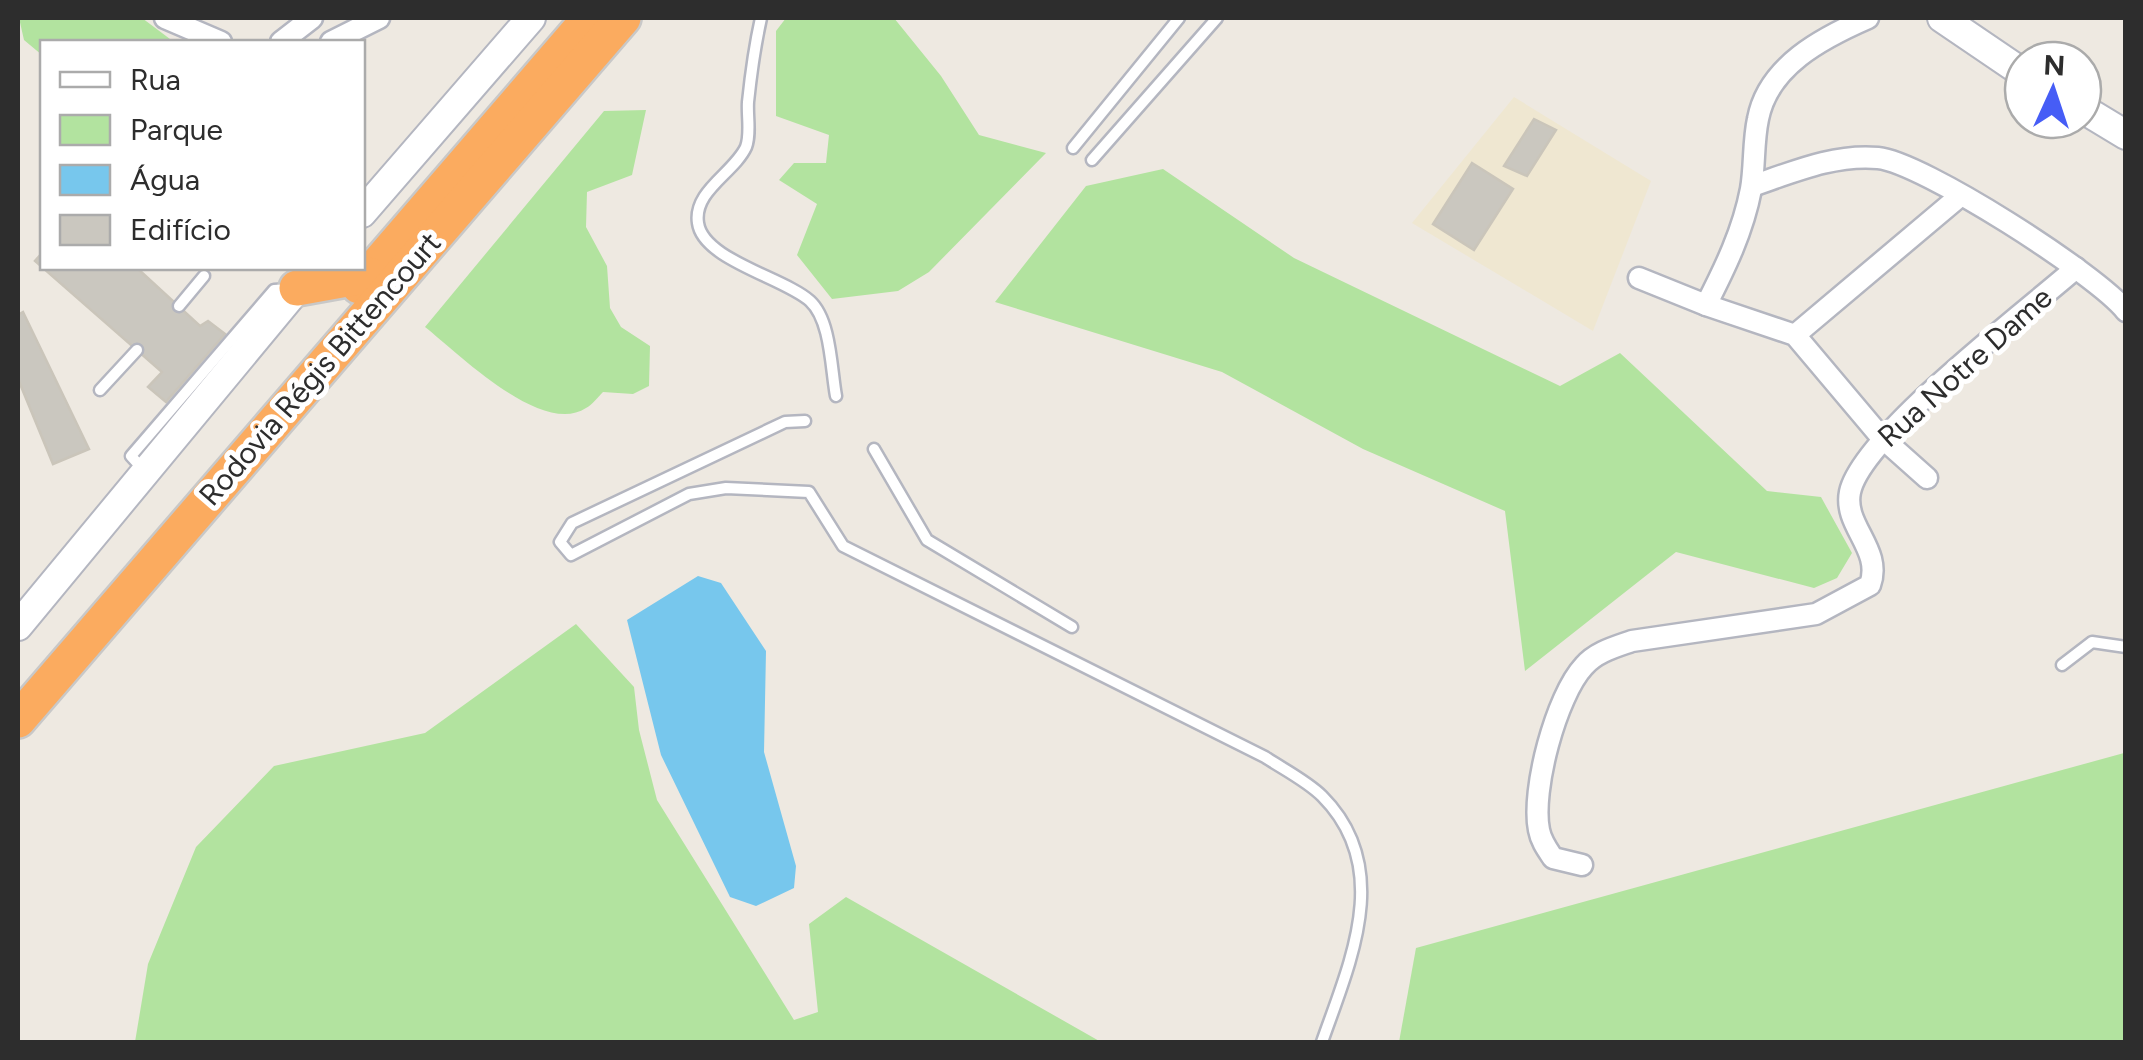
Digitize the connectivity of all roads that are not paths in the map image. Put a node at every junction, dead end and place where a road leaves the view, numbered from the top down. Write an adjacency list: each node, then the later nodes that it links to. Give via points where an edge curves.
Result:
1 (165, 18): 12 (street)
2 (312, 18): 13 (street)
3 (379, 18): 14 (street)
4 (531, 18): 22 (street)
5 (590, 18): 24 (highway, Rodovia Régis Bittencourt)
6 (623, 18): 44 (highway, Rodovia Régis Bittencourt)
7 (761, 18): 34 (lane, via 748,143 712,186 698,225 708,242 812,302)
8 (1179, 18): 18 (lane)
9 (1217, 18): 19 (lane)
10 (1868, 18): 20 (street, via 1806,50 1781,73 1758,118)
11 (1942, 18): 15 (street)
12 (216, 40)
13 (284, 40)
14 (336, 40)
15 (2003, 59)
16 (2103, 121): 17 (street)
17 (2126, 134)
18 (1074, 148)
19 (1092, 160)
20 (1752, 186): 21 (street, via 1808,166 1882,158); 29 (street, via 1738,238)
21 (1960, 196): 23 (street); 31 (street)
22 (365, 209)
23 (2076, 268): 30 (street); 36 (street, Rua Notre Dame)
24 (369, 275): 27 (highway); 43 (highway, Rodovia Régis Bittencourt)
25 (204, 276): 28 (lane)
26 (1638, 278): 29 (street)
27 (296, 282): 39 (street, via 137,463)
28 (179, 306)
29 (1706, 306): 31 (street)
30 (2126, 310)
31 (1795, 335): 36 (street)
32 (137, 350): 33 (lane)
33 (100, 390)
34 (836, 396)
35 (805, 422): 46 (lane, via 785,422 572,523 563,534 564,550 570,555 688,494 726,488 809,492 842,546 1265,757 1321,795 1346,826 1360,859 1363,905)
36 (1882, 437): 38 (street); 45 (street, Rua Notre Dame, via 1854,476 1849,495 1872,556 1870,585 1816,614 1632,641 1605,650 1577,676 1561,706 1538,802 1544,845 1554,858)
37 (874, 449): 40 (lane, via 927,540)
38 (1927, 478)
39 (18, 626)
40 (1072, 627)
41 (2126, 647): 42 (lane, via 2092,642)
42 (2062, 665)
43 (18, 684)
44 (18, 720)
45 (1582, 865)
46 (1322, 1042)

